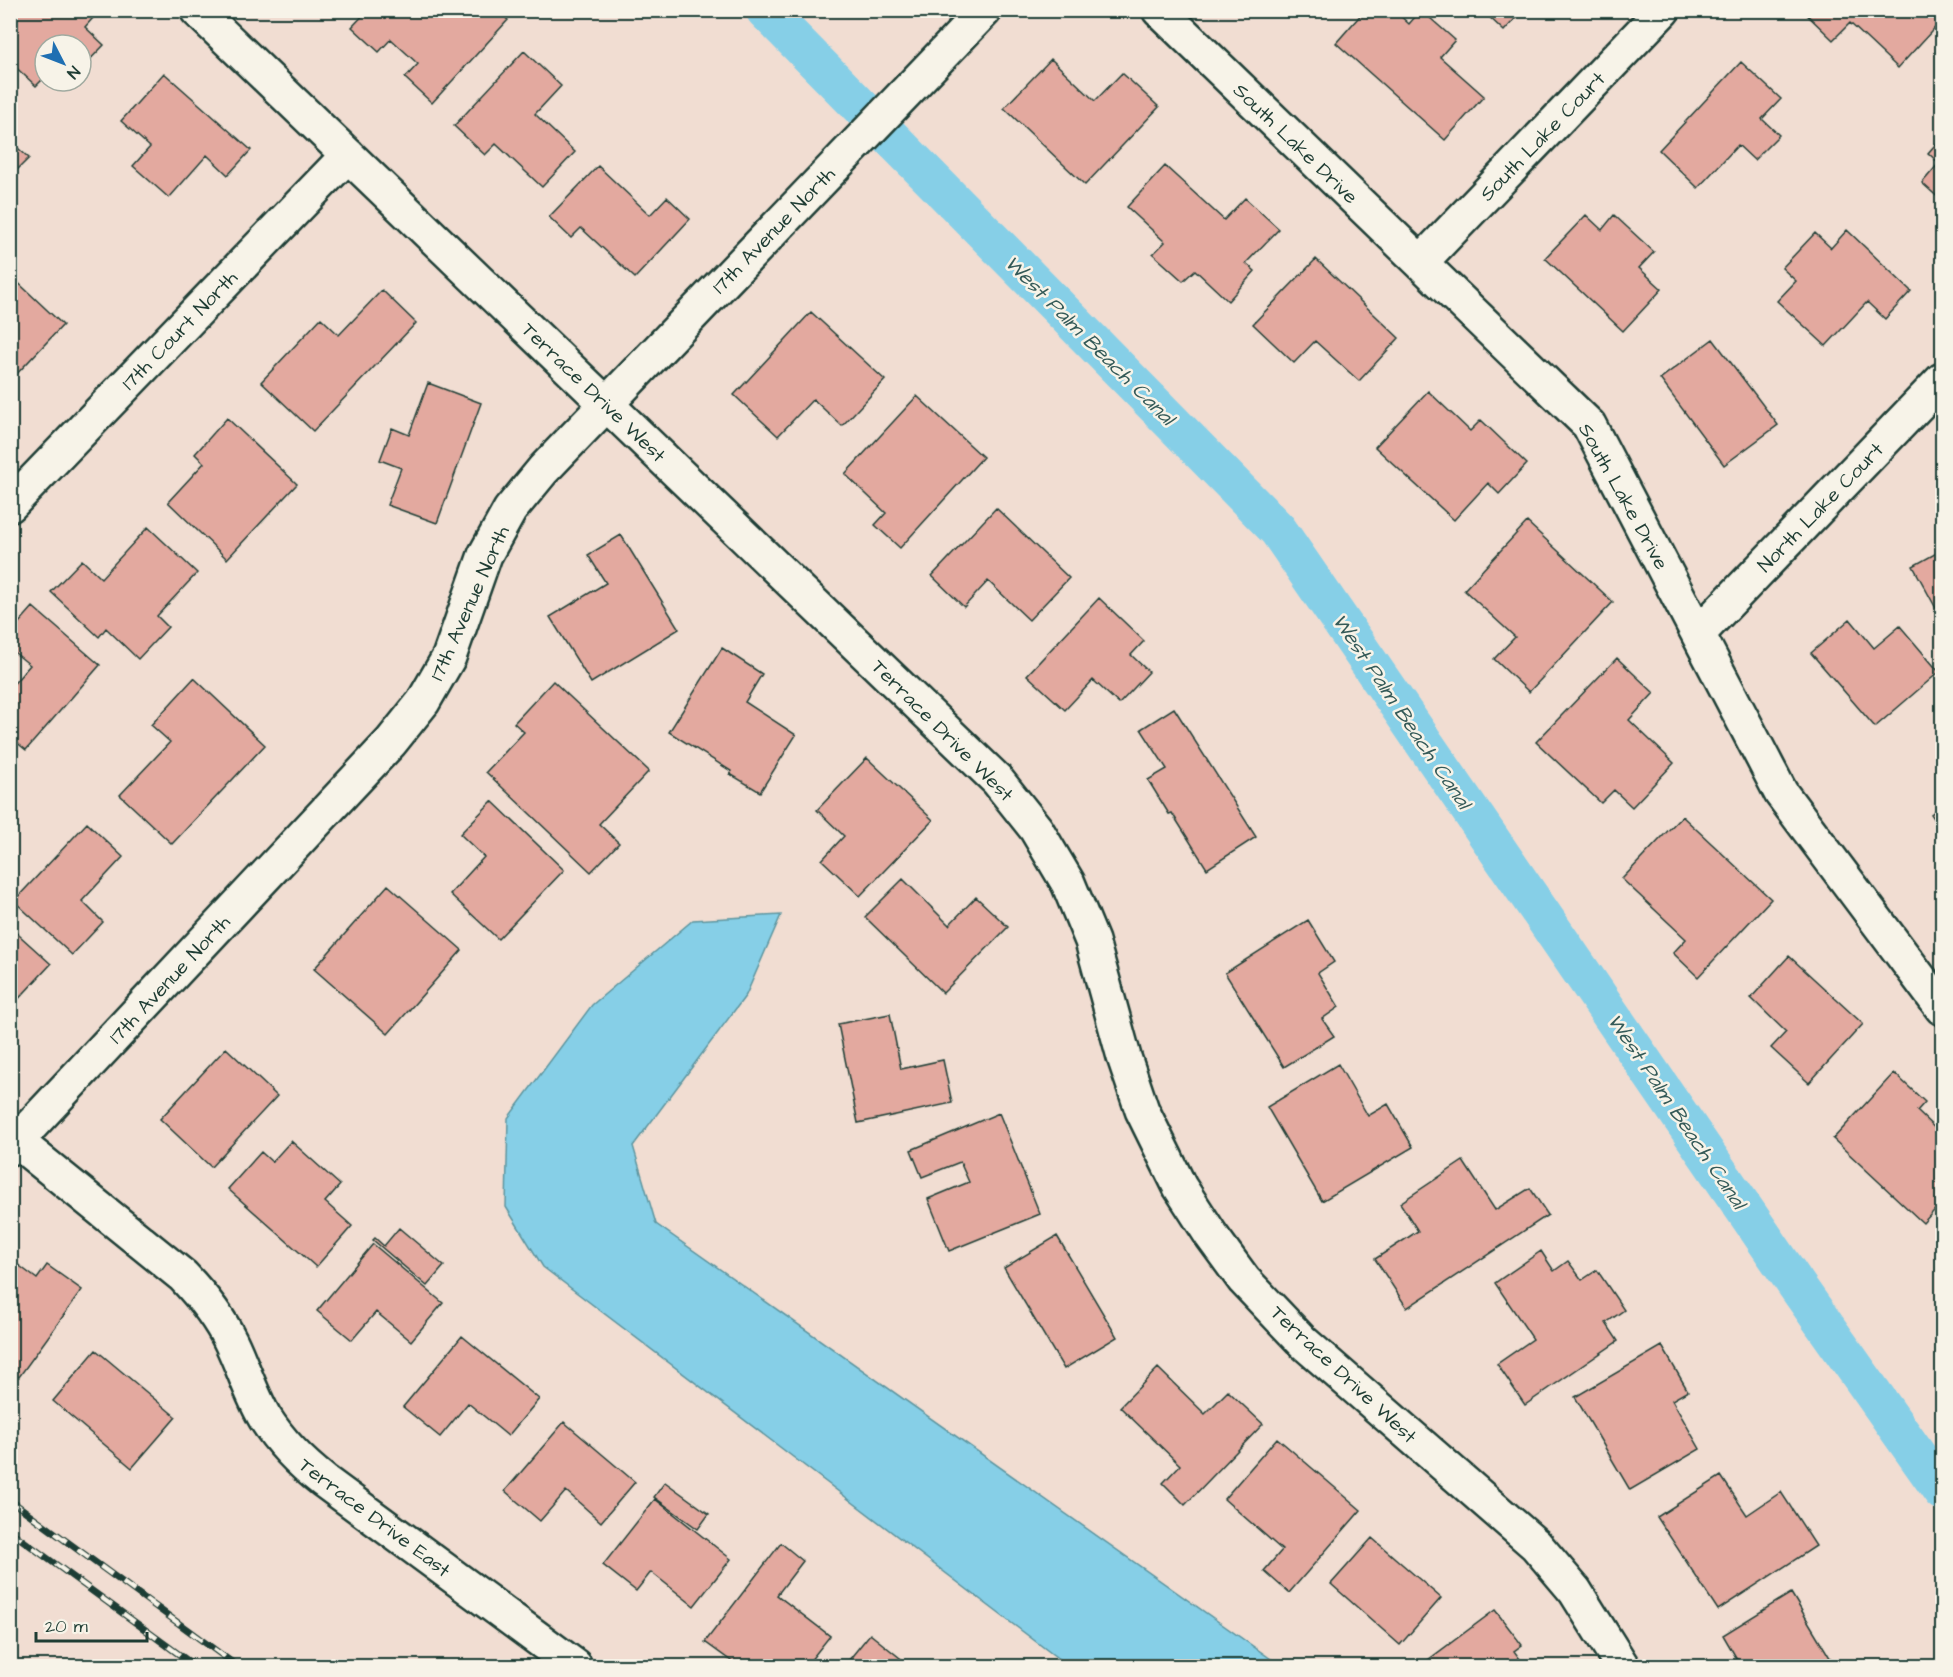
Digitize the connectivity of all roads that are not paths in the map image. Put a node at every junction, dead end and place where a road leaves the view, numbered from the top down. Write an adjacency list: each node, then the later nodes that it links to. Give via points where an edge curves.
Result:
1 (197, 10): 5 (street, Terrace Drive West)
2 (1158, 10): 6 (street, South Lake Drive)
3 (1663, 10): 6 (street, South Lake Court)
4 (984, 11): 8 (street, 17th Avenue North)
5 (348, 155): 8 (street, Terrace Drive West); 9 (street, 17th Court North)
6 (1420, 262): 10 (street, South Lake Drive, via 1589,425)
7 (1942, 380): 10 (street, North Lake Court)
8 (607, 404): 12 (street, 17th Avenue North, via 510,510 485,555 449,657 423,702 391,742); 14 (street, Terrace Drive West, via 1004,788 1036,829 1068,883 1092,940 1142,1110 1180,1187 1211,1235 1244,1280 1303,1342 1536,1545 1575,1591)
9 (10, 505)
10 (1698, 634): 11 (street, South Lake Drive, via 1781,793)
11 (1942, 1008)
12 (13, 1142): 13 (street, Terrace Drive East, via 183,1276 202,1296 232,1343 266,1419 301,1462)
13 (575, 1666)
14 (1622, 1666)

